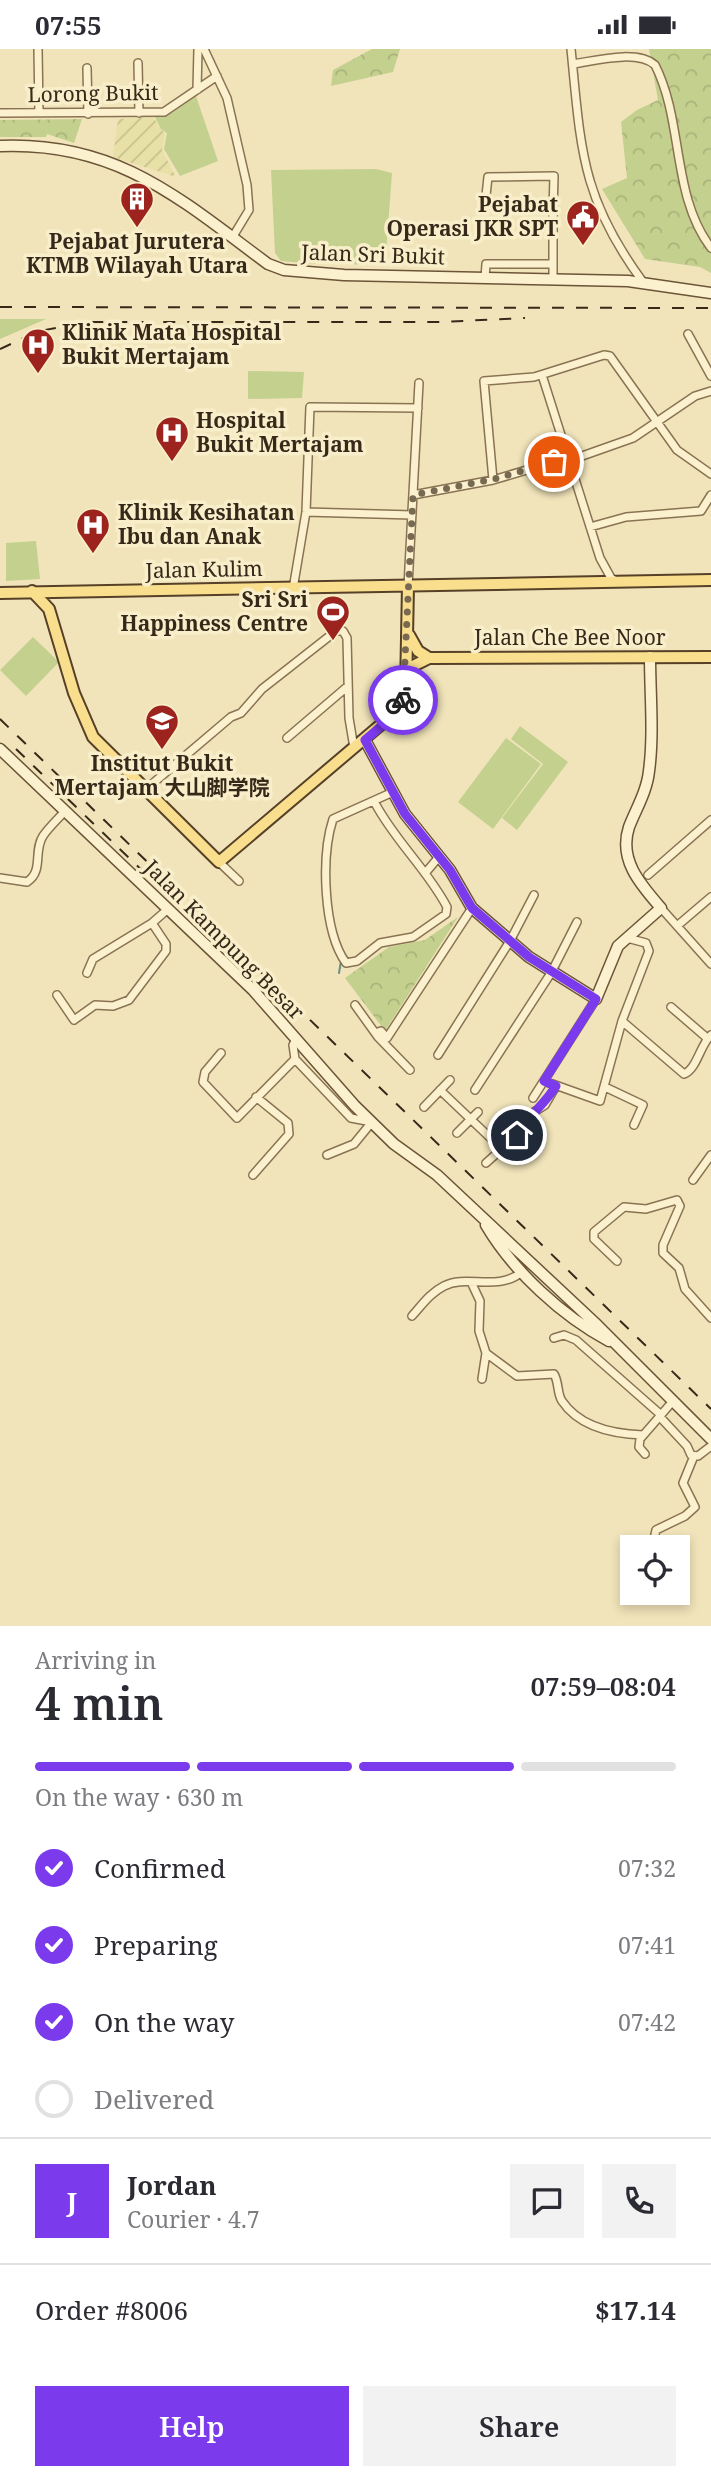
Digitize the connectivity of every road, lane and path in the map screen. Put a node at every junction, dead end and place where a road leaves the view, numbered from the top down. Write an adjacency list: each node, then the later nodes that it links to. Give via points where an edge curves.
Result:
1 (38, 49): 11 (street)
2 (198, 49): 9 (street)
3 (204, 49): 8 (street)
4 (571, 49): 6 (street)
5 (138, 64): 12 (street)
6 (573, 64): 17 (street, via 643,58 655,65 671,109 689,205); 21 (street, via 580,144 597,206 608,231)
7 (87, 68): 13 (street)
8 (217, 76): 9 (street, Lorong Bukit); 16 (street, via 238,140 250,202 246,219)
9 (197, 90): 12 (street, Lorong Bukit, via 171,110)
10 (0, 113): 11 (street, Lorong Bukit)
11 (38, 113): 13 (street, Lorong Bukit)
12 (139, 113): 13 (street, Lorong Bukit)
13 (88, 114)
14 (0, 146): 16 (street, Jalan Sri Bukit, via 60,147 108,162 172,193)
15 (550, 209): 15 (street, via 488,206 484,199 488,177 554,176); 18 (street)
16 (232, 238): 19 (street, Jalan Sri Bukit, via 284,270)
17 (711, 248)
18 (553, 264): 19 (street, via 486,264); 20 (street)
19 (485, 278): 20 (street, Jalan Sri Bukit)
20 (553, 279): 21 (street, Jalan Sri Bukit)
21 (643, 282): 22 (street, Jalan Sri Bukit)
22 (711, 293)
23 (688, 334): 25 (street)
24 (542, 375): 29 (street, via 610,356); 30 (street); 32 (street, via 484,381)
25 (711, 376)
26 (419, 383): 28 (street)
27 (711, 391): 29 (street, via 695,396)
28 (418, 408): 33 (street); 35 (street, via 310,407)
29 (656, 424): 30 (street, via 633,438); 31 (street, via 677,450)
30 (568, 459): 32 (street); 37 (street)
31 (711, 474)
32 (494, 479): 33 (street)
33 (413, 495): 36 (street)
34 (711, 495): 37 (street, via 701,511 626,517)
35 (306, 512): 36 (street); 43 (street)
36 (412, 515): 42 (street)
37 (590, 527): 38 (street)
38 (600, 558): 40 (street); 41 (street, via 598,576)
39 (711, 580): 40 (main road, Jalan Kulim)
40 (617, 582): 41 (main road, Jalan Kulim)
41 (588, 583): 42 (main road, Jalan Kulim)
42 (408, 586): 43 (main road, Jalan Kulim); 48 (main road)
43 (293, 589): 45 (main road, Jalan Kulim)
44 (32, 591): 45 (main road, Jalan Kulim); 46 (main road, Jalan Kulim); 47 (main road)
45 (70, 591): 47 (main road, via 51,598)
46 (4, 593)
47 (49, 609): 58 (main road, via 84,721 104,751)
48 (407, 628): 51 (main road, via 414,647); 52 (main road)
49 (650, 657): 50 (main road, Jalan Che Bee Noor); 51 (main road, Jalan Che Bee Noor); 73 (street, via 649,772 628,830 626,849 640,885)
50 (711, 657)
51 (429, 658): 52 (main road, via 413,666)
52 (406, 681): 55 (main road, via 397,711)
53 (348, 686): 54 (street); 57 (street); 58 (street, via 347,638 343,631 336,631)
54 (287, 738)
55 (365, 740): 57 (main road); 59 (street)
56 (0, 749): 61 (street, Jalan Kampung Besar)
57 (354, 749): 64 (main road)
58 (145, 790): 64 (main road)
59 (393, 792): 60 (street); 63 (street)
60 (374, 803): 65 (street, via 407,853); 65 (street, via 333,818 329,831 327,904 335,946 346,963 357,961 380,943 413,937 446,914 447,907)
61 (65, 811): 67 (street, via 41,838 33,878 27,882); 71 (street, Jalan Kampung Besar)
62 (711, 820): 66 (street)
63 (438, 858): 65 (street); 72 (street)
64 (219, 862): 68 (street)
65 (426, 871)
66 (648, 875)
67 (0, 877)
68 (239, 881)
69 (534, 895): 78 (street)
70 (711, 897): 76 (street)
71 (168, 908): 75 (street); 89 (street, Jalan Kampung Besar)
72 (472, 908): 78 (street); 87 (street, via 387,1038 381,1031)
73 (661, 908): 76 (street); 77 (street)
74 (578, 922): 81 (street)
75 (152, 923): 80 (street, via 93,959); 82 (street, via 166,951 129,1000 95,1006 74,1020)
76 (677, 926): 79 (street)
77 (627, 938): 83 (street, via 618,946); 86 (street, via 646,943 649,951)
78 (510, 941): 81 (street); 91 (street)
79 (711, 964)
80 (88, 973)
81 (551, 973): 83 (street); 99 (street)
82 (57, 995)
83 (596, 999): 95 (street)
84 (355, 1005): 87 (street)
85 (671, 1007): 88 (street)
86 (622, 1021): 88 (street, via 684,1074 692,1069 698,1050); 97 (street)
87 (375, 1033): 93 (street)
88 (709, 1037)
89 (296, 1039): 92 (street); 105 (street, Jalan Kampung Besar)
90 (221, 1053): 100 (street, via 205,1072 203,1083 237,1118)
91 (438, 1055)
92 (295, 1059): 100 (street); 105 (street, via 351,1118)
93 (410, 1070)
94 (450, 1080): 98 (street)
95 (544, 1081): 96 (street); 101 (street)
96 (556, 1086): 97 (street, via 600,1101); 108 (street, via 545,1105 526,1117 517,1135)
97 (605, 1087): 106 (street, via 643,1105)
98 (440, 1090): 102 (street); 104 (street)
99 (475, 1090)
100 (256, 1097): 112 (street, via 288,1123 289,1134)
101 (533, 1098)
102 (424, 1107)
103 (478, 1112): 104 (street)
104 (470, 1120): 107 (street); 108 (street)
105 (372, 1122): 109 (street, via 354,1144); 114 (street, Jalan Kampung Besar)
106 (634, 1125)
107 (457, 1133)
108 (502, 1149): 111 (street)
109 (327, 1155)
110 (711, 1155): 113 (street)
111 (486, 1163)
112 (253, 1175)
113 (692, 1180)
114 (481, 1216): 116 (street, Jalan Kampung Besar); 121 (street, Jalan Kampung Besar)
115 (618, 1261): 119 (street, via 594,1239 594,1232 624,1206 646,1209 677,1200 680,1206 663,1253 679,1268 685,1289)
116 (522, 1272): 117 (street, via 505,1281); 121 (street, Jalan Kampung Besar, via 592,1332)
117 (472, 1284): 118 (street, via 446,1285); 122 (street, via 480,1301 479,1331)
118 (412, 1316)
119 (711, 1318)
120 (554, 1338): 125 (street, via 564,1335 576,1340)
121 (619, 1346): 124 (street, Jalan Kampung Besar)
122 (486, 1353): 123 (street); 126 (street, via 517,1376 554,1374 561,1400 588,1423 607,1432)
123 (482, 1379)
124 (673, 1401): 125 (street); 127 (street, Jalan Kampung Besar)
125 (661, 1416): 126 (street); 130 (street)
126 (643, 1435): 129 (street, via 639,1447)
127 (711, 1439)
128 (711, 1446): 130 (street)
129 (645, 1454)
130 (694, 1456): 131 (street, via 682,1483 695,1507)
131 (655, 1535)

